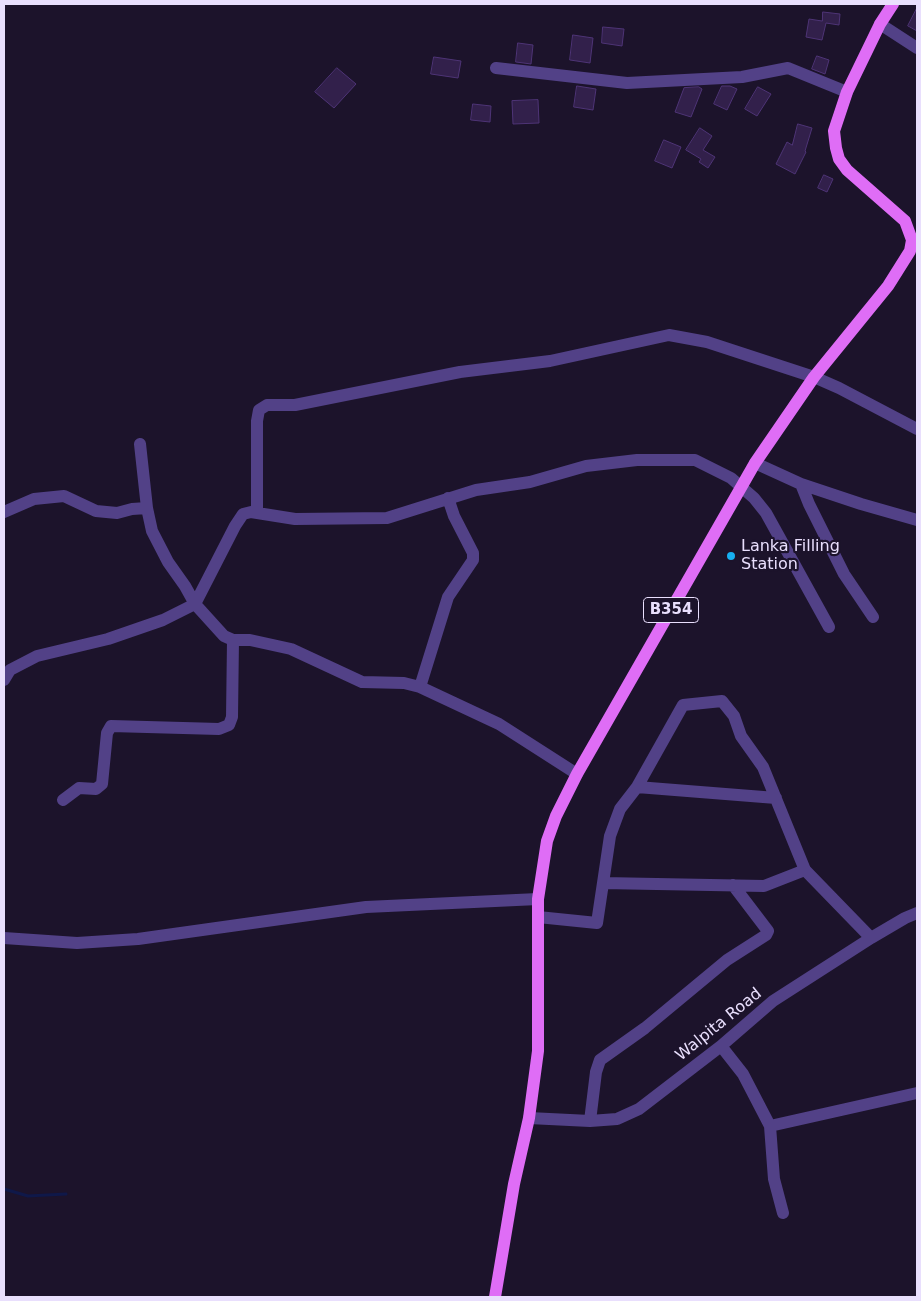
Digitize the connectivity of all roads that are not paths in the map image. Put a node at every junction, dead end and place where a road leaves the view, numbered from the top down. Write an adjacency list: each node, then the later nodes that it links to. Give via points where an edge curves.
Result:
1 (893, 4): 2 (main road, B354)
2 (880, 24): 3 (street); 5 (main road, B354)
3 (917, 48)
4 (496, 68): 5 (street, via 628,83 742,77 788,68)
5 (847, 92): 6 (main road, B354, via 834,131 839,159 847,170 905,221 912,240 910,251 888,286)
6 (814, 377): 7 (street); 9 (main road, B354); 15 (street, via 707,342 669,334 550,361 460,372 294,405 267,405 259,410 257,421)
7 (917, 429)
8 (140, 444): 13 (street)
9 (755, 464): 10 (street); 11 (main road, B354)
10 (801, 484): 16 (street); 18 (street, via 844,574)
11 (742, 487): 12 (street, via 694,460 637,460 586,466 530,482); 19 (street, via 766,513); 23 (main road, B354)
12 (448, 498): 15 (street, via 387,518 295,519); 22 (street, via 473,553 473,560 448,597)
13 (147, 508): 14 (street, via 117,513 96,511 64,496 34,499); 17 (street, via 152,531)
14 (4, 512)
15 (257, 513): 17 (street, via 243,514)
16 (917, 520)
17 (195, 604): 20 (street, via 224,636); 21 (street, via 163,620 108,639 37,656 10,670)
18 (873, 617)
19 (829, 627)
20 (233, 640): 22 (street, via 250,640 291,649 362,682 404,683); 26 (street, via 232,717 229,725 220,729 111,726 107,733 102,784 96,789 79,788)
21 (4, 680)
22 (420, 688): 23 (street, via 499,724)
23 (577, 774): 30 (main road, B354, via 547,841)
24 (637, 786): 25 (street); 25 (street, via 683,705 722,701 734,716 741,736 762,767); 28 (street, via 620,809 610,836)
25 (776, 798): 27 (street)
26 (62, 800)
27 (805, 870): 29 (street, via 764,886); 34 (street)
28 (603, 883): 29 (street); 32 (street, via 597,923)
29 (734, 885): 38 (street, via 768,932 727,960 645,1028 600,1060)
30 (538, 899): 32 (main road, B354); 33 (street, via 366,907 138,939 77,942)
31 (917, 913): 34 (street, Walpita Road)
32 (538, 917): 37 (main road, B354, via 538,1051)
33 (4, 938)
34 (871, 938): 35 (street, Walpita Road, via 772,1001)
35 (721, 1046): 38 (street, Walpita Road, via 639,1109 617,1118); 39 (street, via 743,1074)
36 (917, 1093): 39 (street)
37 (529, 1118): 38 (street, Walpita Road); 41 (main road, B354)
38 (590, 1121)
39 (770, 1126): 40 (street, via 774,1179)
40 (783, 1213)
41 (495, 1297)

